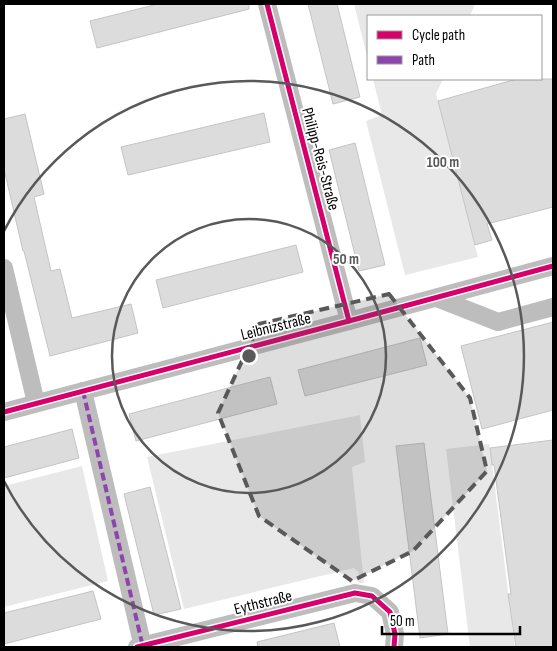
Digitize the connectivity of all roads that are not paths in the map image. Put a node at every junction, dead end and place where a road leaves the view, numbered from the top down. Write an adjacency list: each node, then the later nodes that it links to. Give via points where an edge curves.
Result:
1 (267, 4): 6 (street, Philipp-Reis-Straße)
2 (553, 266): 4 (street, Leibnizstraße)
3 (4, 268): 8 (street)
4 (437, 298): 5 (street, via 498,322); 6 (street, Leibnizstraße)
5 (553, 307)
6 (349, 321): 7 (street, Leibnizstraße)
7 (83, 391): 8 (street, Leibnizstraße); 10 (street, Eythstraße)
8 (36, 403): 9 (street, Leibnizstraße)
9 (4, 412)
10 (141, 647): 11 (street, Eythstraße, via 355,593 372,596 390,612)
11 (394, 647)

